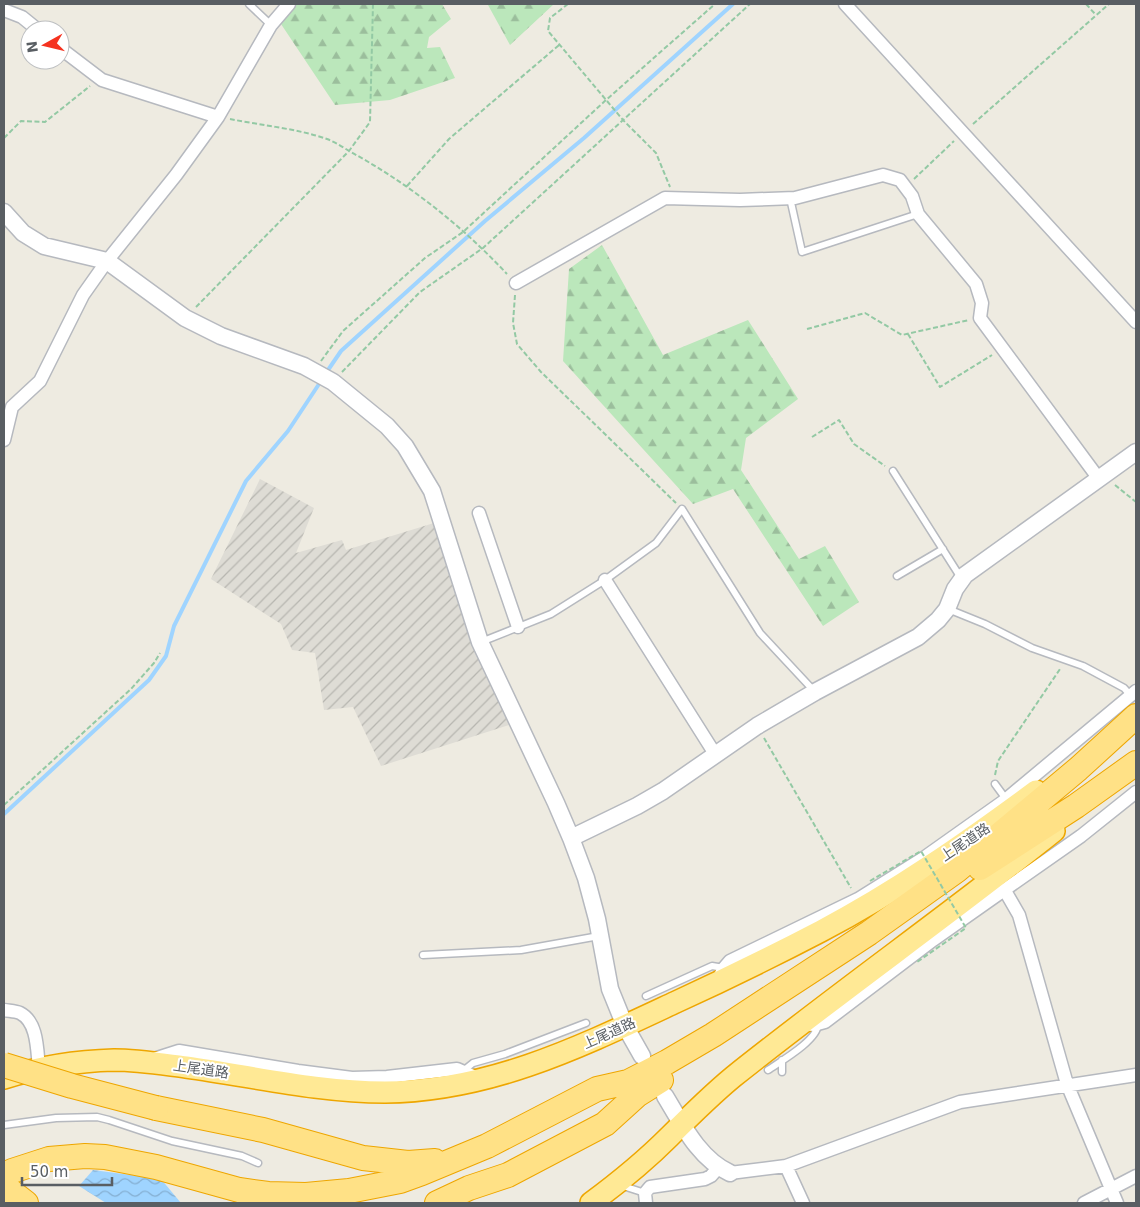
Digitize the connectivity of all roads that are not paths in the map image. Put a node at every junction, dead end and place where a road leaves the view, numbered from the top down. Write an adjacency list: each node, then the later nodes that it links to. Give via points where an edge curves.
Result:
1 (249, 4): 6 (lane)
2 (289, 4): 6 (street)
3 (845, 4): 14 (street)
4 (4, 10): 5 (street)
5 (26, 20)
6 (271, 26): 8 (street)
7 (70, 56): 8 (street, via 100,78)
8 (218, 117): 12 (street)
9 (790, 198): 11 (street, via 882,175 900,180 912,196); 11 (lane, via 802,252); 13 (street, via 665,198)
10 (4, 212): 12 (street, via 23,233 44,246)
11 (918, 214): 18 (street, via 976,284 982,303 980,318)
12 (107, 261): 15 (street, via 83,295 40,381 12,407); 26 (street, via 185,318 221,336 304,366 333,382 387,426 405,446 432,491)
13 (516, 283)
14 (1136, 322)
15 (4, 440)
16 (1136, 452): 18 (street)
17 (893, 471): 20 (lane)
18 (1101, 477): 22 (street)
19 (478, 513): 25 (street)
20 (943, 549): 21 (lane); 22 (lane)
21 (897, 576)
22 (962, 579): 24 (street)
23 (605, 580): 25 (lane, via 552,614); 27 (lane, via 656,543 682,509 760,633); 29 (street)
24 (946, 609): 27 (street, via 918,638); 28 (lane, via 986,624 1032,648 1082,666 1124,688)
25 (518, 627): 26 (lane)
26 (480, 642): 34 (street)
27 (815, 692): 29 (street)
28 (1135, 704): 33 (street); 38 (highway, 上尾道路, via 1060,773 961,846 822,931); 57 (highway, via 1071,775 956,871 869,933 667,1062 628,1082 597,1089 487,1146)
29 (715, 754): 34 (street, via 663,791)
30 (1136, 764): 42 (highway); 65 (highway, via 796,996 637,1096 605,1124)
31 (995, 784): 33 (lane)
32 (1136, 792): 35 (street, via 1081,836)
33 (1006, 799): 38 (street, via 925,857 858,899 730,961)
34 (571, 838): 36 (street, via 586,878)
35 (1004, 889): 42 (street, via 824,1022); 53 (street, via 1019,915)
36 (599, 936): 37 (lane, via 522,950); 43 (street, via 610,989)
37 (423, 955)
38 (720, 976): 39 (lane, via 712,966); 43 (highway, 上尾道路)
39 (646, 996)
40 (4, 1010): 47 (street, via 20,1013 28,1020 34,1032)
41 (586, 1022): 50 (lane, via 473,1063)
42 (810, 1024): 45 (lane, via 818,1029 811,1039); 55 (highway, via 709,1096)
43 (625, 1026): 44 (street); 50 (highway, 上尾道路, via 550,1059 497,1076)
44 (642, 1056)
45 (782, 1060): 48 (lane); 49 (lane)
46 (4, 1066): 57 (highway, bridge, via 156,1108 263,1130 363,1158 408,1163)
47 (39, 1068): 50 (highway, 上尾道路, via 113,1060 144,1062 324,1089 387,1092 452,1086); 52 (highway, 上尾道路)
48 (768, 1070)
49 (782, 1072)
50 (472, 1075)
51 (1136, 1075): 53 (street)
52 (4, 1078)
53 (1067, 1084): 59 (street, via 960,1102); 64 (street)
54 (665, 1096): 55 (street)
55 (682, 1124): 60 (street, via 703,1153); 63 (highway)
56 (4, 1125): 58 (lane, via 56,1118 97,1117)
57 (452, 1160): 62 (highway, via 400,1181 306,1195 239,1190 105,1157 49,1159 30,1164)
58 (258, 1163)
59 (786, 1166): 60 (street); 70 (street)
60 (724, 1170): 66 (street, via 705,1179 654,1185)
61 (1136, 1176): 64 (street)
62 (8, 1178): 67 (highway)
63 (616, 1184): 66 (lane); 69 (highway)
64 (1111, 1190): 71 (street); 72 (street)
65 (461, 1196): 68 (highway)
66 (646, 1198)
67 (26, 1203)
68 (437, 1203)
69 (591, 1203)
70 (803, 1203)
71 (1084, 1203)
72 (1116, 1203)

